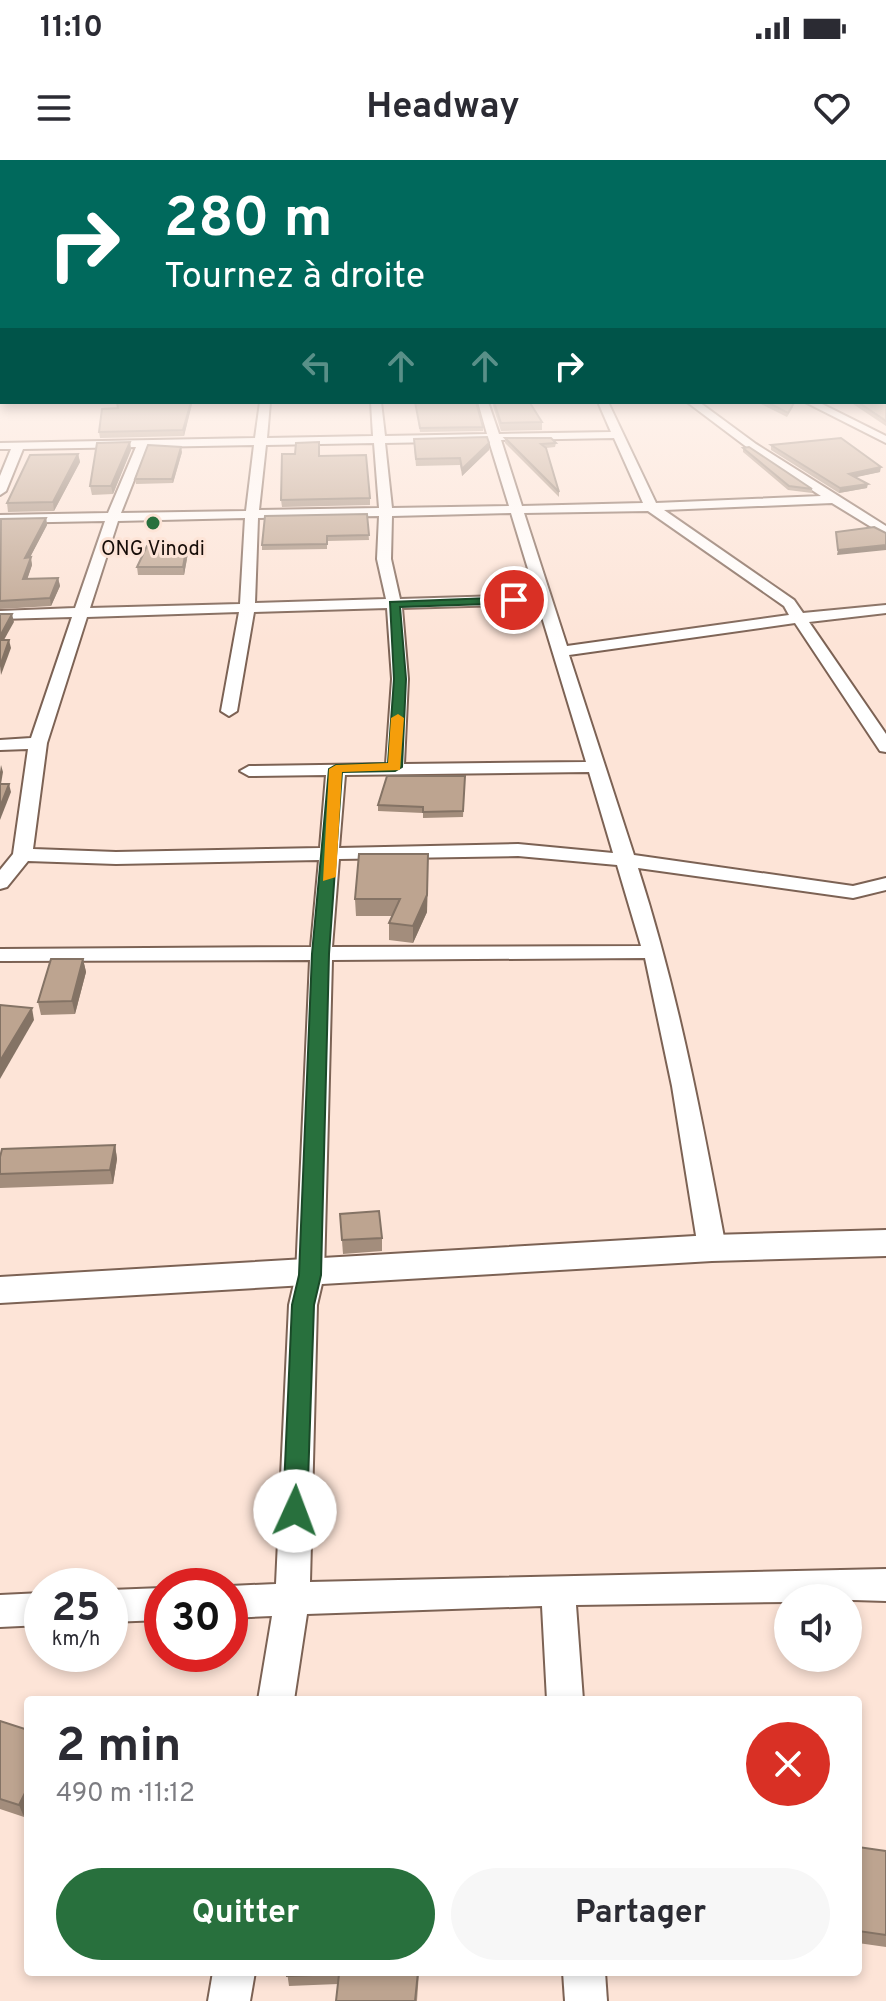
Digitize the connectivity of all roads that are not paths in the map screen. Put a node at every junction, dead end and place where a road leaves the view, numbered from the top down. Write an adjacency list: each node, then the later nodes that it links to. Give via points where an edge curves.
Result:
1 (9, 469): 8 (street)
2 (133, 469): 14 (street)
3 (257, 469): 13 (street)
4 (382, 469): 12 (street)
5 (501, 469): 10 (street)
6 (632, 469): 11 (street)
7 (789, 469): 9 (street)
8 (0, 491)
9 (833, 499): 11 (street); 16 (street)
10 (513, 507): 11 (street); 12 (street); 17 (street)
11 (651, 507): 23 (street, via 789,603)
12 (386, 512): 13 (street); 18 (street, via 384,559)
13 (252, 515): 14 (street); 19 (street)
14 (113, 517): 15 (street); 21 (street)
15 (0, 519)
16 (886, 532)
17 (545, 599): 18 (street); 24 (street)
18 (394, 604): 19 (street); 29 (street, via 400,679)
19 (247, 608): 21 (street); 25 (street)
20 (886, 609): 23 (street)
21 (84, 613): 22 (street); 26 (street)
22 (0, 615)
23 (800, 619): 24 (street); 28 (street)
24 (561, 651): 30 (street)
25 (229, 711)
26 (38, 743): 27 (street); 34 (street)
27 (0, 745)
28 (886, 747)
29 (395, 767): 30 (street); 31 (street)
30 (597, 767): 36 (street)
31 (336, 769): 32 (street); 35 (street)
32 (249, 771)
33 (0, 836): 34 (street)
34 (23, 845): 35 (street, via 116,858); 37 (street)
35 (331, 852): 36 (street, via 518,850); 40 (street)
36 (626, 860): 38 (street, via 853,892); 39 (street)
37 (0, 883)
38 (886, 884)
39 (654, 952): 40 (street); 43 (street)
40 (321, 954): 41 (street); 44 (street)
41 (0, 955)
42 (886, 1243): 43 (street)
43 (712, 1248): 44 (street)
44 (310, 1275): 45 (street); 48 (street, via 303,1305)
45 (0, 1290)
46 (886, 1585): 47 (street)
47 (558, 1590): 48 (street); 53 (street)
48 (292, 1599): 49 (street); 52 (street)
49 (248, 1601)
50 (24, 1610): 51 (street)
51 (0, 1611)
52 (277, 1696)
53 (565, 1696)
54 (233, 1976): 56 (street)
55 (584, 1976): 57 (street)
56 (229, 2001)
57 (586, 2001)

